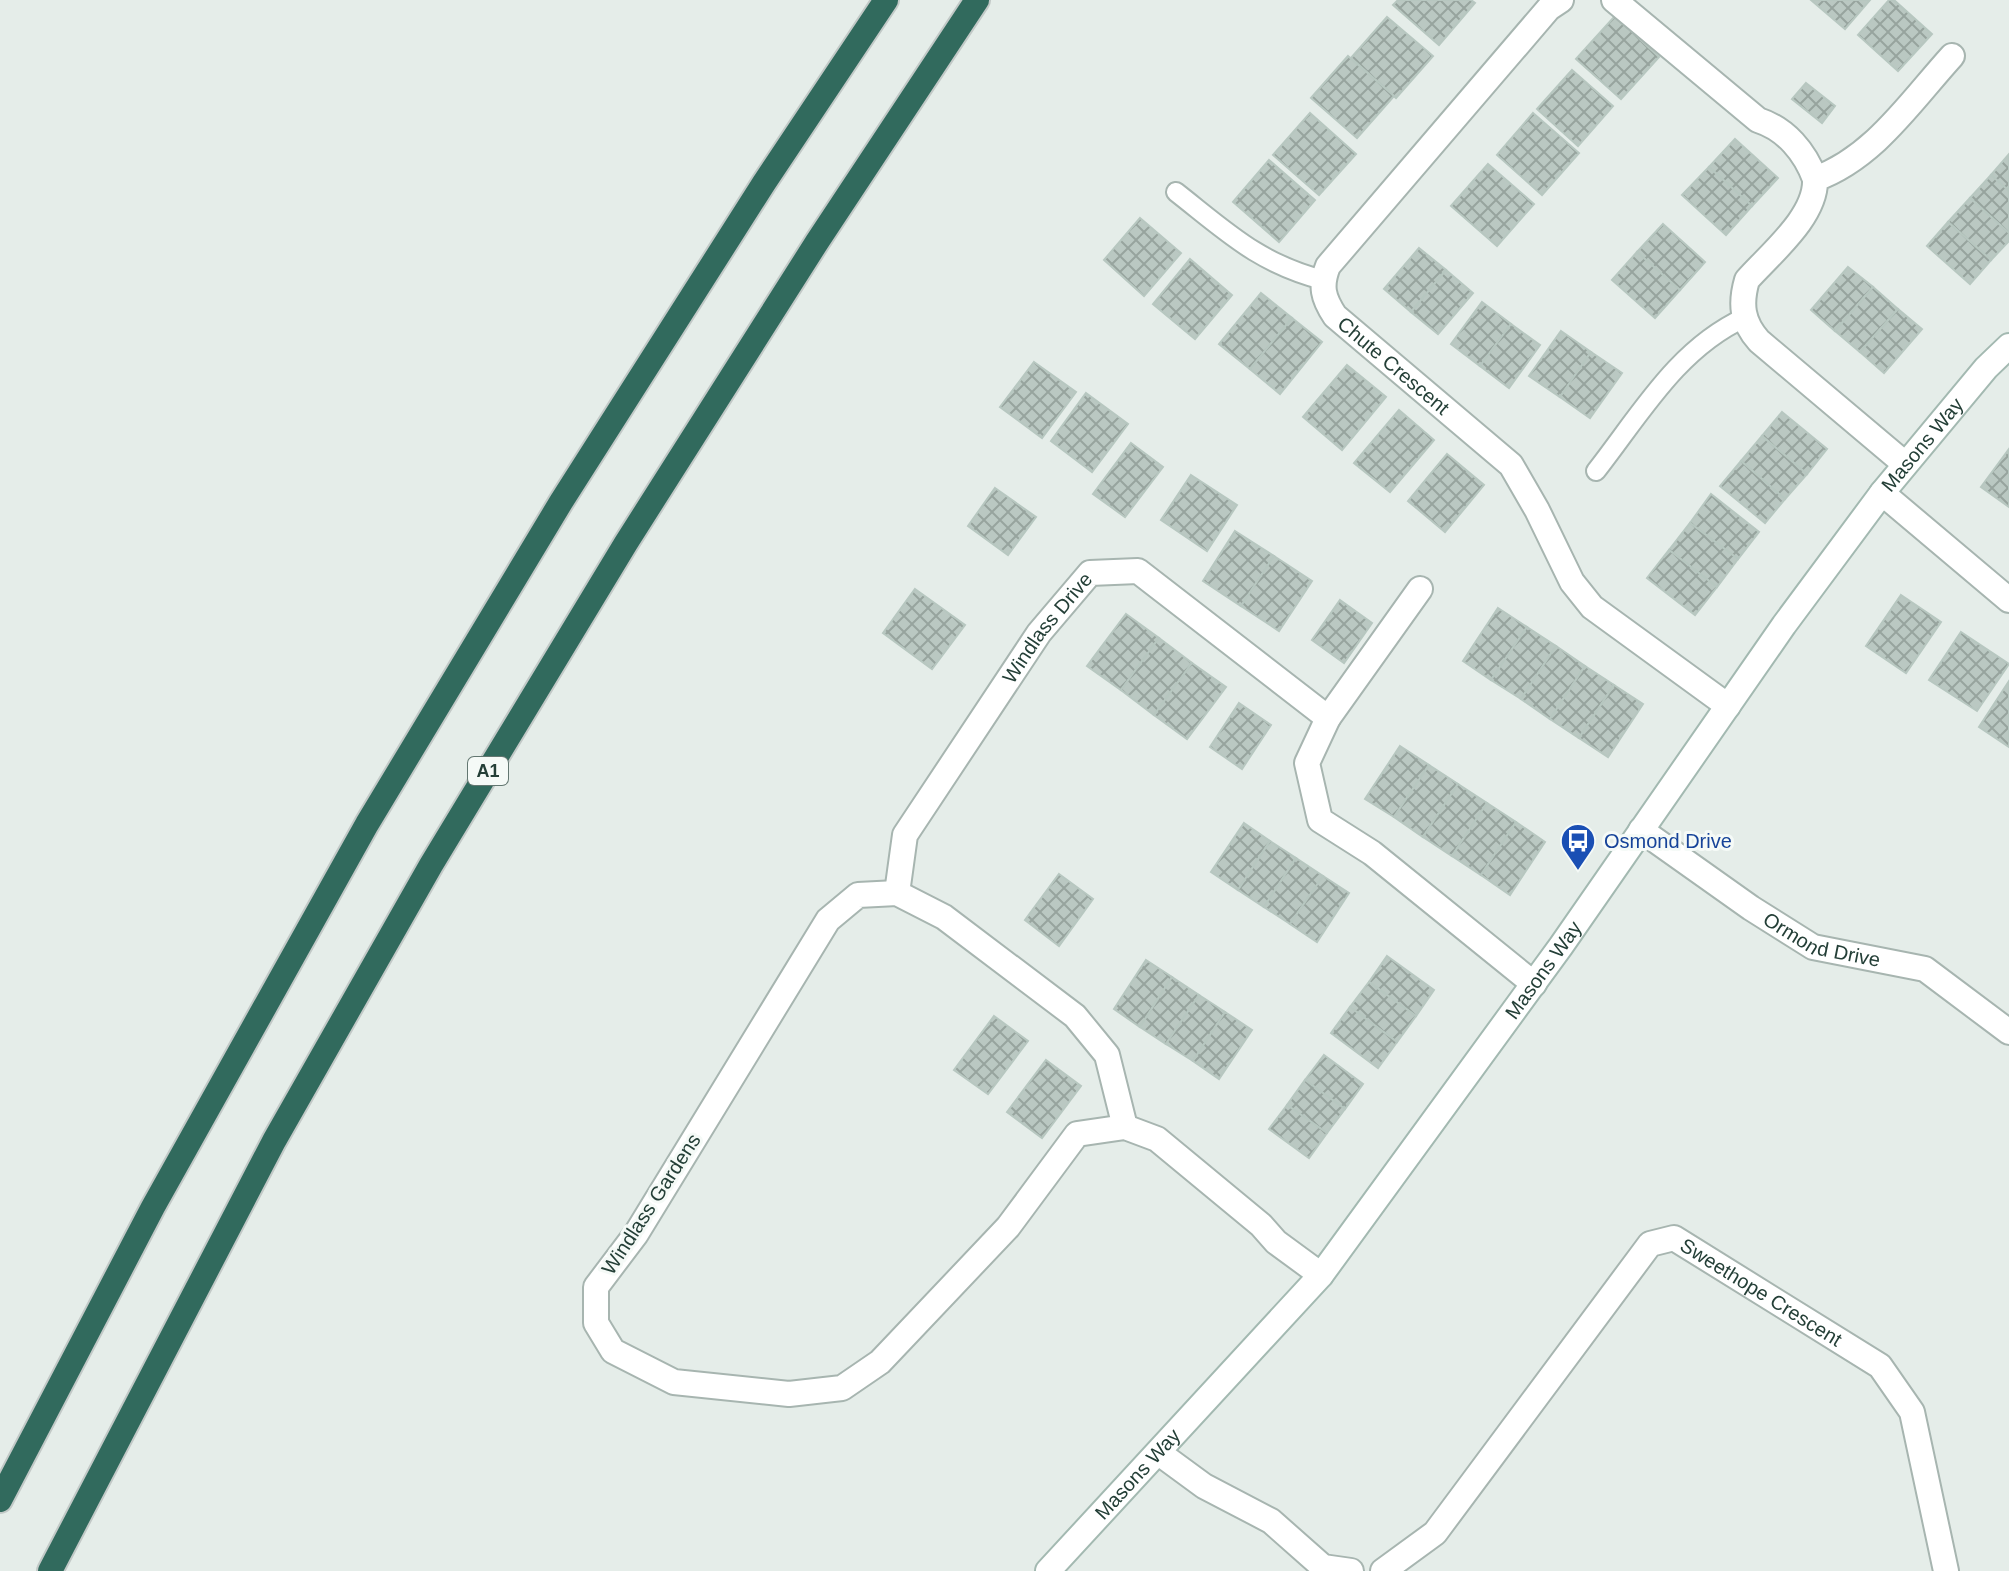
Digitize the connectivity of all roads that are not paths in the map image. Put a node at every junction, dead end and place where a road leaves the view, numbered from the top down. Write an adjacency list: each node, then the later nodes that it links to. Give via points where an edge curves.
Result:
1 (886, 0): 25 (highway, via 570,488 367,824 153,1207)
2 (977, 0): 26 (highway, A1, via 634,530 431,865 274,1141)
3 (1561, 0): 8 (street, via 1338,254)
4 (1614, 0): 6 (street, via 1758,120 1775,126 1806,156)
5 (1952, 56): 6 (street, via 1881,137 1848,164)
6 (1815, 179): 9 (street, via 1816,194 1808,211 1747,280)
7 (1176, 192): 8 (lane, via 1255,254)
8 (1323, 280): 16 (street, Chute Crescent, via 1325,301 1335,316 1511,465 1572,582 1592,607)
9 (1744, 318): 11 (street, via 1759,341); 12 (lane, via 1681,361)
10 (2009, 346): 11 (street, Masons Way)
11 (1905, 464): 13 (street, Masons Way)
12 (1596, 471)
13 (1882, 493): 15 (street); 16 (street, Masons Way)
14 (1420, 589): 17 (street)
15 (2009, 600)
16 (1728, 706): 18 (street, Masons Way)
17 (1328, 718): 19 (street, Windlass Drive, via 1138,571 1090,573 1039,633 905,835); 20 (street, via 1307,763 1320,820 1372,853)
18 (1641, 830): 20 (street, Masons Way); 21 (street, Ormond Drive, via 1813,947 1925,969)
19 (897, 893): 22 (street, via 944,917 1075,1016 1107,1055); 22 (street, Windlass Gardens, via 858,895 828,920 636,1234 596,1287 596,1323 613,1351 674,1382 789,1394 842,1388 880,1362 1008,1227 1077,1134)
20 (1534, 984): 23 (street, Masons Way)
21 (2009, 1032)
22 (1125, 1127): 23 (street, via 1157,1139)
23 (1321, 1275): 24 (street, Masons Way)
24 (1159, 1453): 27 (street, Masons Way); 28 (street, via 1204,1486 1271,1521 1323,1567)
25 (0, 1500)
26 (50, 1571)
27 (1048, 1571)
28 (1351, 1571)
29 (1383, 1571): 30 (street, Sweethope Crescent, via 1435,1533 1650,1244 1674,1238 1880,1366 1912,1412)
30 (1946, 1571)

